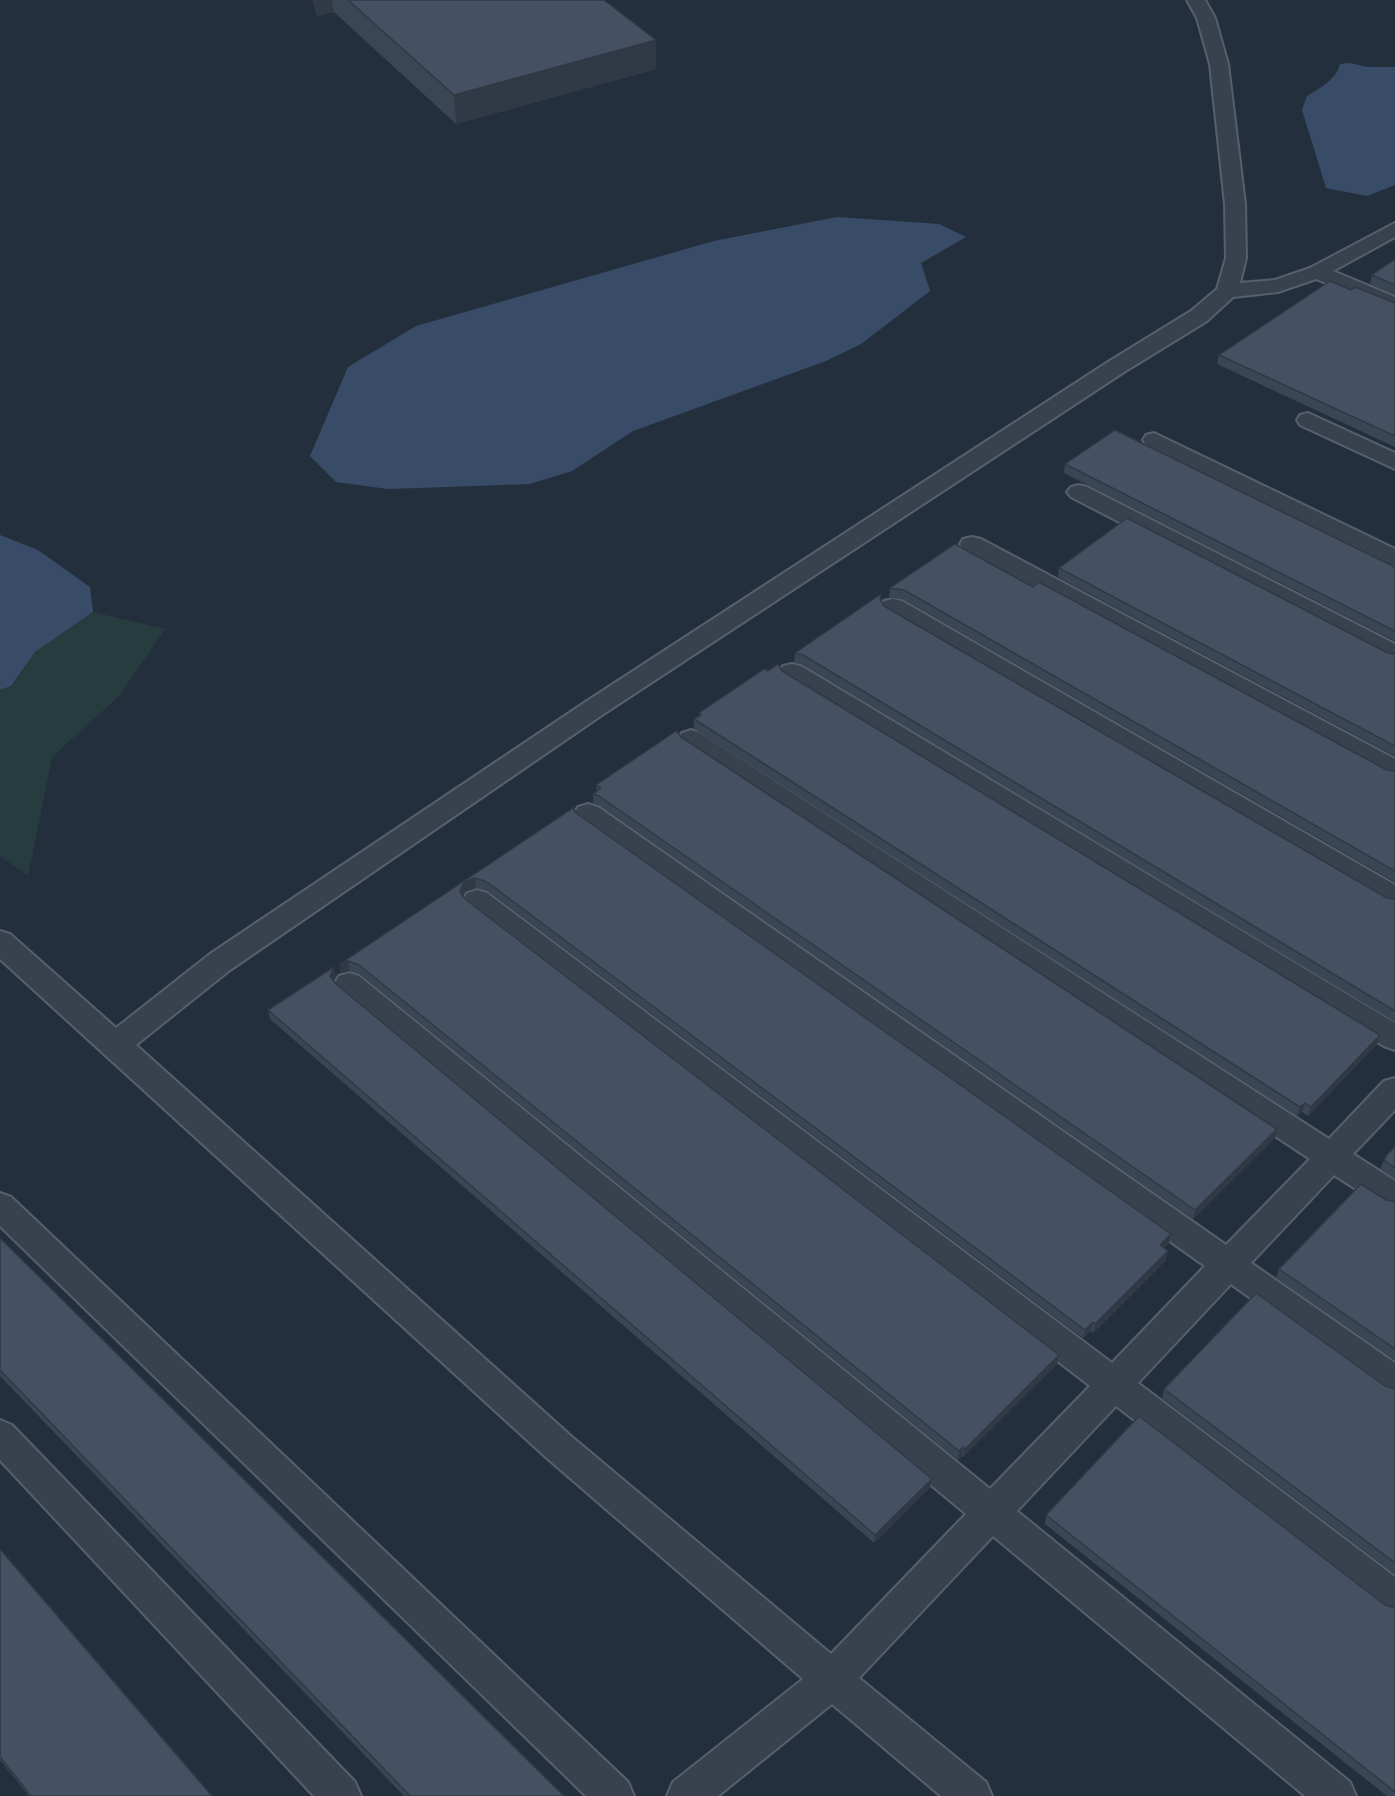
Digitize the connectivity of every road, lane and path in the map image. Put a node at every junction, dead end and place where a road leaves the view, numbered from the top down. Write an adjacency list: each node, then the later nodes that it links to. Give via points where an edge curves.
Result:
1 (1196, 0): 4 (lane, via 1206,18 1220,64 1235,204 1236,258)
2 (1393, 233): 3 (lane)
3 (1317, 272): 4 (lane, via 1278,286); 5 (lane)
4 (1227, 291): 23 (lane, via 1199,316 554,735 220,962)
5 (1395, 305)
6 (1308, 420): 8 (lane)
7 (1154, 441): 11 (lane)
8 (1395, 462)
9 (1079, 492): 13 (lane)
10 (972, 544): 16 (lane)
11 (1395, 559)
12 (893, 607): 18 (lane)
13 (1395, 654)
14 (792, 672): 22 (lane)
15 (691, 739): 25 (lane)
16 (1395, 771)
17 (588, 814): 28 (lane)
18 (1395, 898)
19 (477, 900): 30 (lane)
20 (0, 942): 23 (lane)
21 (349, 984): 32 (lane)
22 (1395, 1038)
23 (116, 1044): 34 (lane, via 561,1448)
24 (1395, 1090): 25 (lane)
25 (1332, 1156): 26 (lane); 28 (lane)
26 (1395, 1198)
27 (0, 1206): 36 (lane)
28 (1229, 1265): 29 (lane); 30 (lane)
29 (1395, 1382)
30 (1114, 1385): 32 (lane); 33 (lane)
31 (0, 1437): 35 (lane)
32 (992, 1513): 34 (lane); 39 (lane)
33 (1395, 1599)
34 (832, 1680): 37 (lane); 38 (lane)
35 (341, 1796)
36 (614, 1796)
37 (687, 1796)
38 (972, 1796)
39 (1336, 1796)

